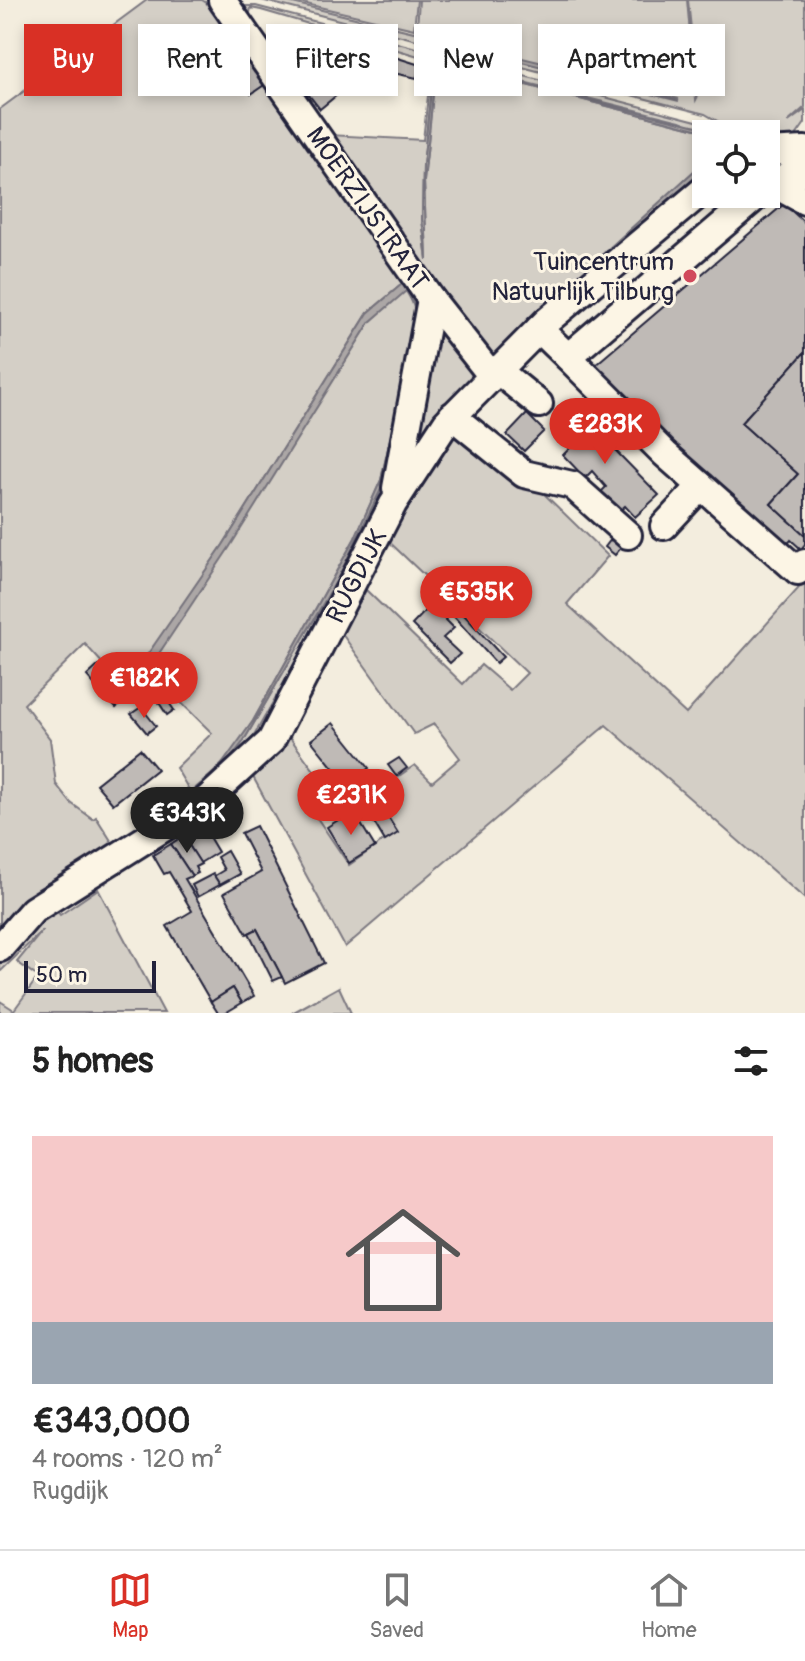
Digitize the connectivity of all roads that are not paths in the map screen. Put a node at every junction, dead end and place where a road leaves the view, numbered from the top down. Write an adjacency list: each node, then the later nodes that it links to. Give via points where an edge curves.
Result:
1 (222, 0): 12 (street, MOERZIJSTRAAT)
2 (805, 150): 3 (street)
3 (780, 151)
4 (805, 172): 5 (street)
5 (780, 181)
6 (780, 193): 8 (street)
7 (692, 200): 10 (street, RUGDIJK)
8 (805, 201)
9 (743, 208): 11 (street)
10 (646, 238): 11 (street); 13 (street, RUGDIJK)
11 (672, 268): 14 (street)
12 (431, 299): 15 (street, MOERZIJSTRAAT); 19 (street, MOERZIJSTRAAT)
13 (539, 329): 14 (street); 15 (street, RUGDIJK)
14 (568, 357): 18 (street)
15 (494, 372): 16 (street, MOERZIJSTRAAT); 17 (street, RUGDIJK)
16 (539, 404)
17 (452, 416): 19 (street, RUGDIJK); 21 (street, via 524,474 572,485)
18 (701, 486): 20 (street); 22 (street, via 798,571)
19 (393, 504): 23 (street, RUGDIJK, via 271,741 203,803 33,910)
20 (664, 526)
21 (628, 535)
22 (805, 563)
23 (0, 948)

